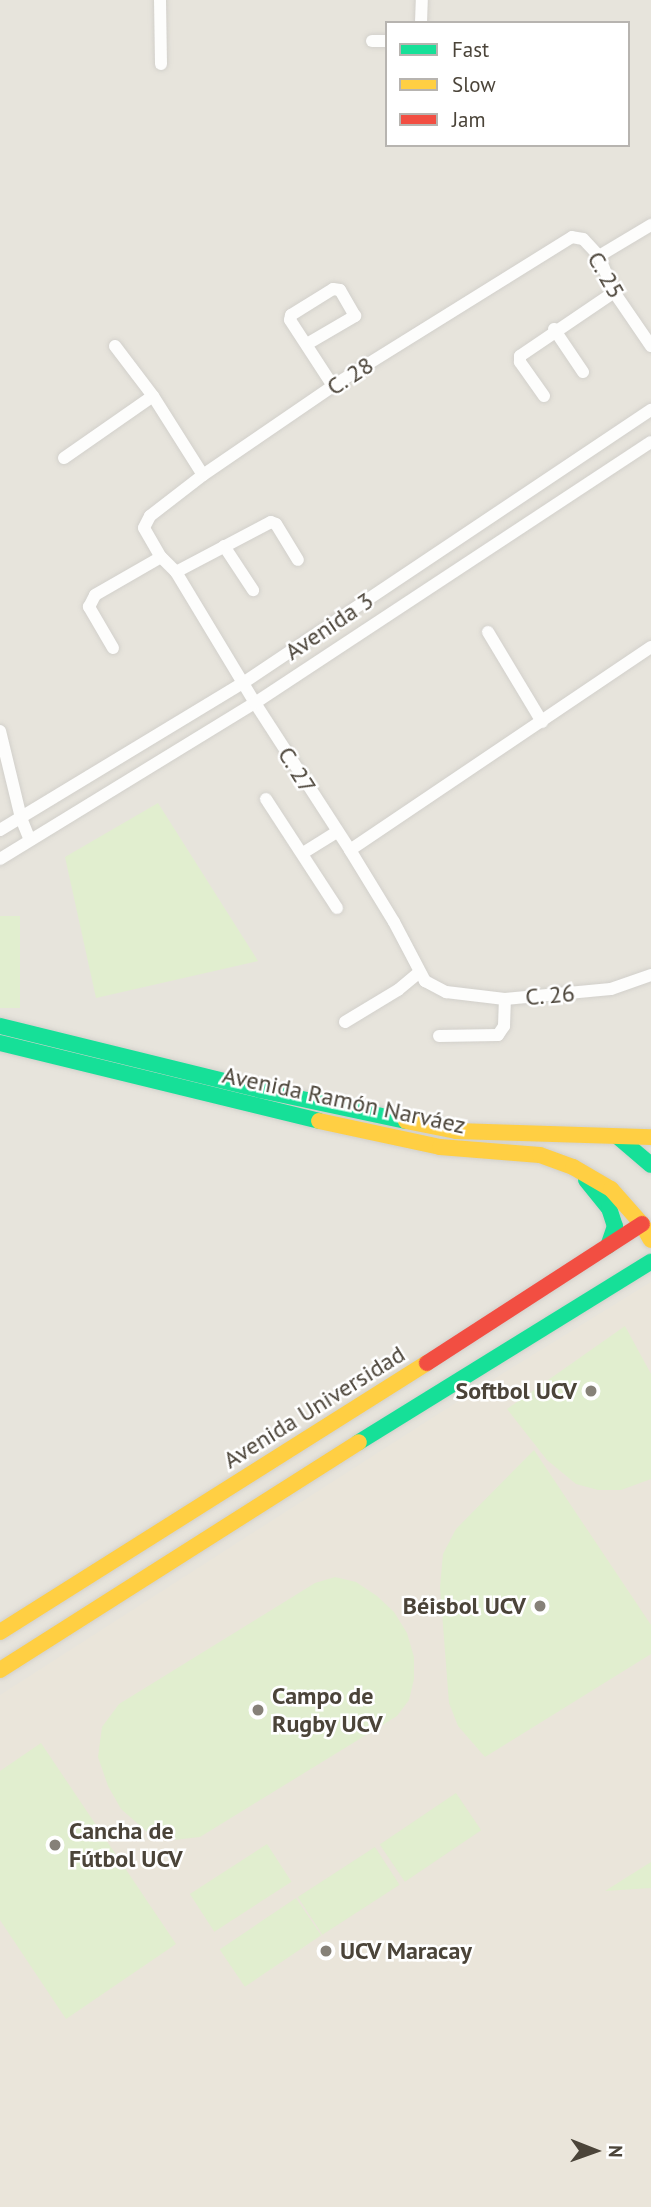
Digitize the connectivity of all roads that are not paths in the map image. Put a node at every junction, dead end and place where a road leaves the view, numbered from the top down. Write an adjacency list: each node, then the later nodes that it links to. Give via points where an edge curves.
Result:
1 (159, 0): 6 (street)
2 (422, 0): 3 (street)
3 (421, 21)
4 (373, 41): 5 (street)
5 (385, 41)
6 (161, 64)
7 (651, 225): 9 (street)
8 (583, 239): 9 (street, C. 25); 16 (street, C. 28, via 572,237 556,246)
9 (598, 256): 10 (street, C. 25)
10 (614, 292): 11 (street); 14 (street, C. 25)
11 (554, 329): 15 (street); 18 (street, via 520,356)
12 (307, 344): 12 (street, via 291,315 333,289 340,290 355,316); 16 (street)
13 (115, 346): 17 (street)
14 (651, 346)
15 (583, 372)
16 (333, 386): 22 (street, C. 28)
17 (153, 396): 21 (street); 22 (street)
18 (544, 396)
19 (651, 410): 32 (street, Avenida 3)
20 (651, 442): 33 (street, Avenida 3)
21 (64, 458)
22 (203, 475): 23 (street, C. 28, via 150,516 144,528)
23 (151, 541): 25 (street, C. 27)
24 (224, 547): 26 (street, via 271,522); 27 (street); 28 (street)
25 (160, 557): 27 (street, C. 27); 31 (street, via 94,595 89,607)
26 (298, 560)
27 (176, 572): 32 (street, C. 27)
28 (253, 590)
29 (488, 632): 34 (street)
30 (651, 647): 34 (street)
31 (113, 648)
32 (243, 684): 33 (street, C. 27); 37 (street, Avenida 3)
33 (255, 703): 39 (street, C. 27); 40 (street, Avenida 3)
34 (542, 722): 41 (street)
35 (0, 731): 37 (street)
36 (266, 799): 42 (street)
37 (21, 817): 38 (street, Avenida 3); 40 (street)
38 (0, 830)
39 (337, 832): 41 (street, C. 27); 42 (street)
40 (30, 840): 43 (street, Avenida 3)
41 (350, 850): 45 (street, C. 27, via 394,922)
42 (303, 853): 44 (street)
43 (0, 859)
44 (337, 908)
45 (418, 973): 47 (street, C. 26, via 446,992); 48 (street)
46 (651, 975): 47 (street, C. 26, via 611,989)
47 (505, 999): 50 (street, via 504,1026 498,1035)
48 (345, 1021)
49 (0, 1026): 52 (street, Avenida Ramón Narváez, via 260,1090 456,1131)
50 (439, 1036)
51 (0, 1043): 55 (street, Avenida Ramón Narváez, via 326,1123 440,1147 540,1155)
52 (618, 1137): 53 (street, Avenida Ramón Narváez); 54 (street)
53 (651, 1137)
54 (651, 1165)
55 (573, 1167): 56 (street, Avenida Ramón Narváez, via 611,1189); 58 (street, via 609,1208 615,1226)
56 (647, 1222): 57 (street, Avenida Ramón Narváez); 58 (street, Avenida Universidad)
57 (651, 1240)
58 (608, 1246): 60 (street, Avenida Universidad)
59 (651, 1262): 61 (street)
60 (0, 1632)
61 (0, 1670)

